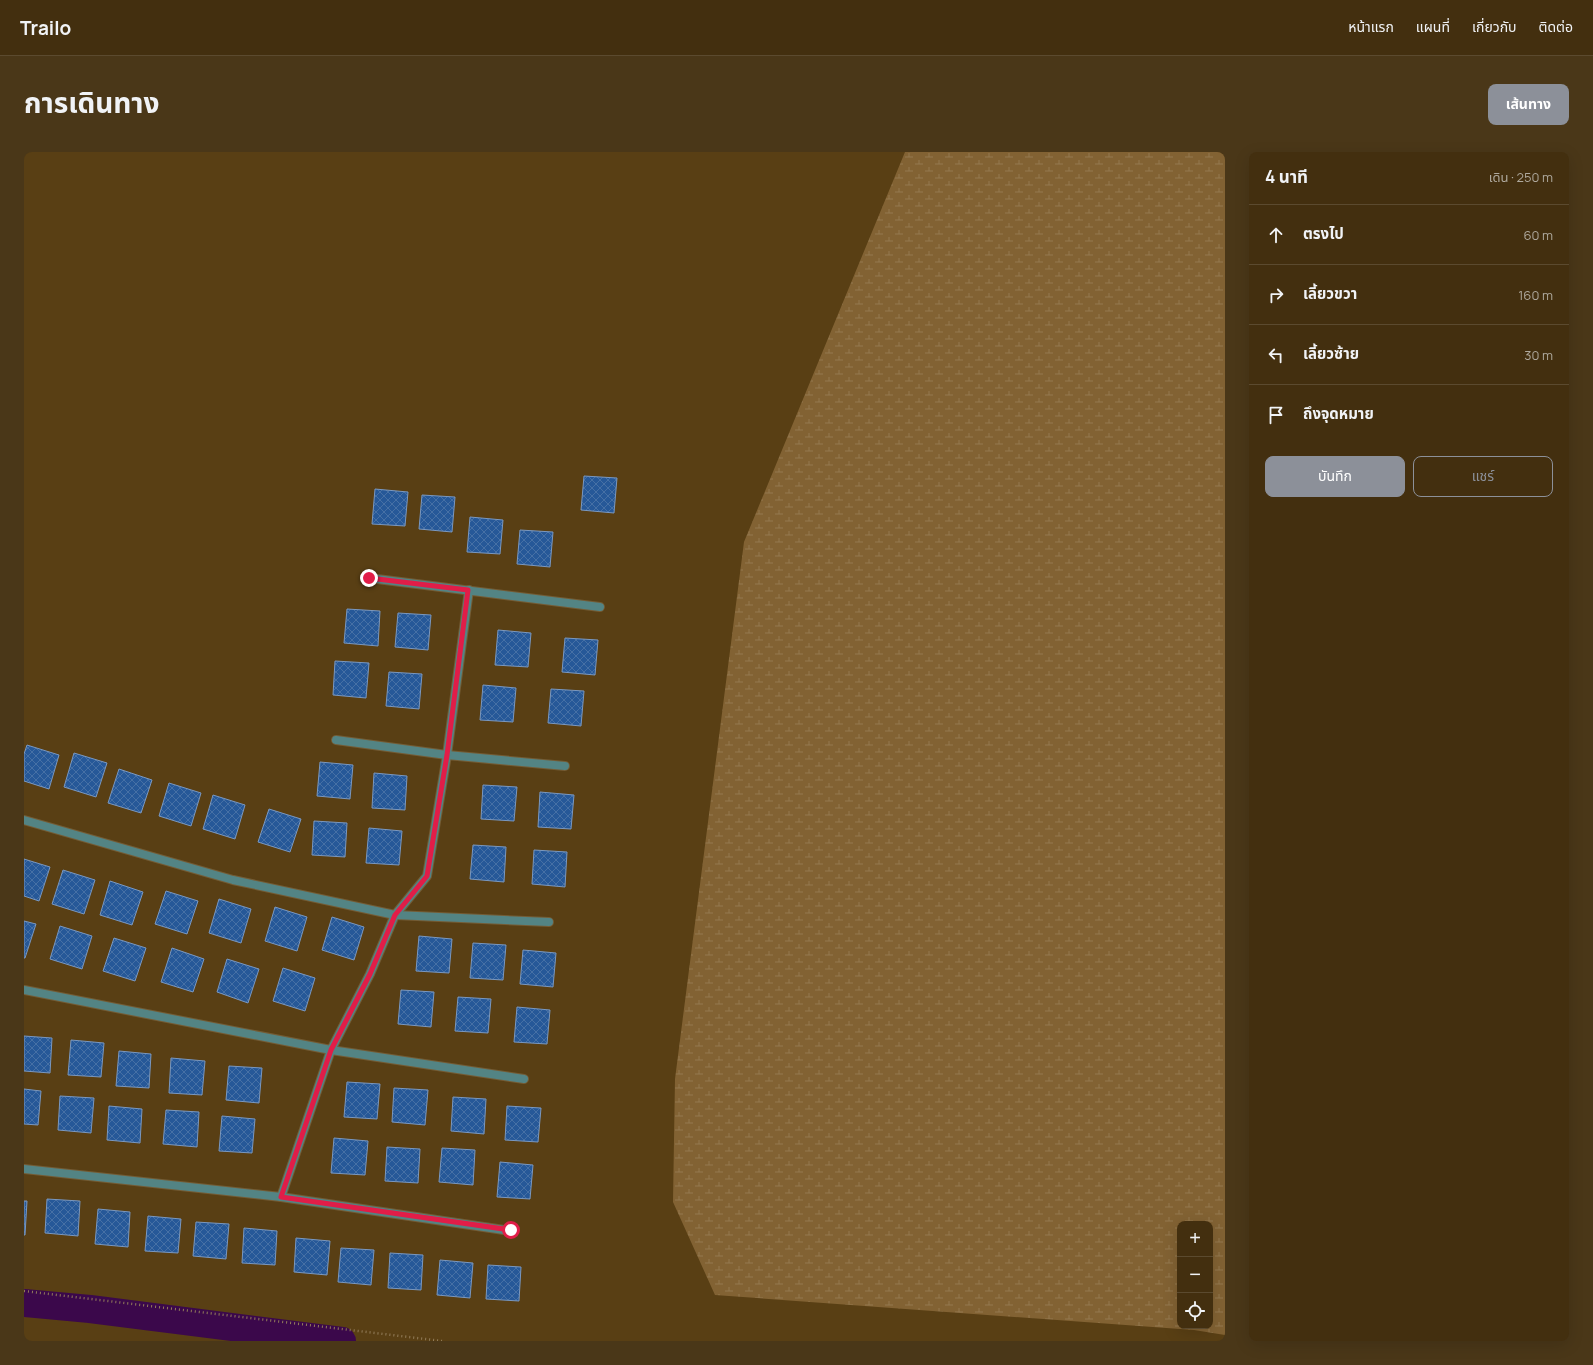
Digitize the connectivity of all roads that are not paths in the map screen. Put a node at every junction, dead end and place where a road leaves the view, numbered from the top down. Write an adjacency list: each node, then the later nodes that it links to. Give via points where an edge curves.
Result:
1 (369, 578): 2 (street)
2 (468, 590): 3 (street); 5 (street)
3 (600, 607)
4 (336, 740): 5 (street)
5 (447, 755): 6 (street); 8 (street, via 427,876)
6 (565, 766)
7 (24, 820): 8 (street, via 233,880)
8 (395, 915): 9 (street); 11 (street, via 370,974)
9 (549, 922)
10 (24, 990): 11 (street)
11 (331, 1050): 12 (street); 14 (street)
12 (524, 1080)
13 (24, 1168): 14 (street)
14 (281, 1197): 15 (street)
15 (511, 1230)

